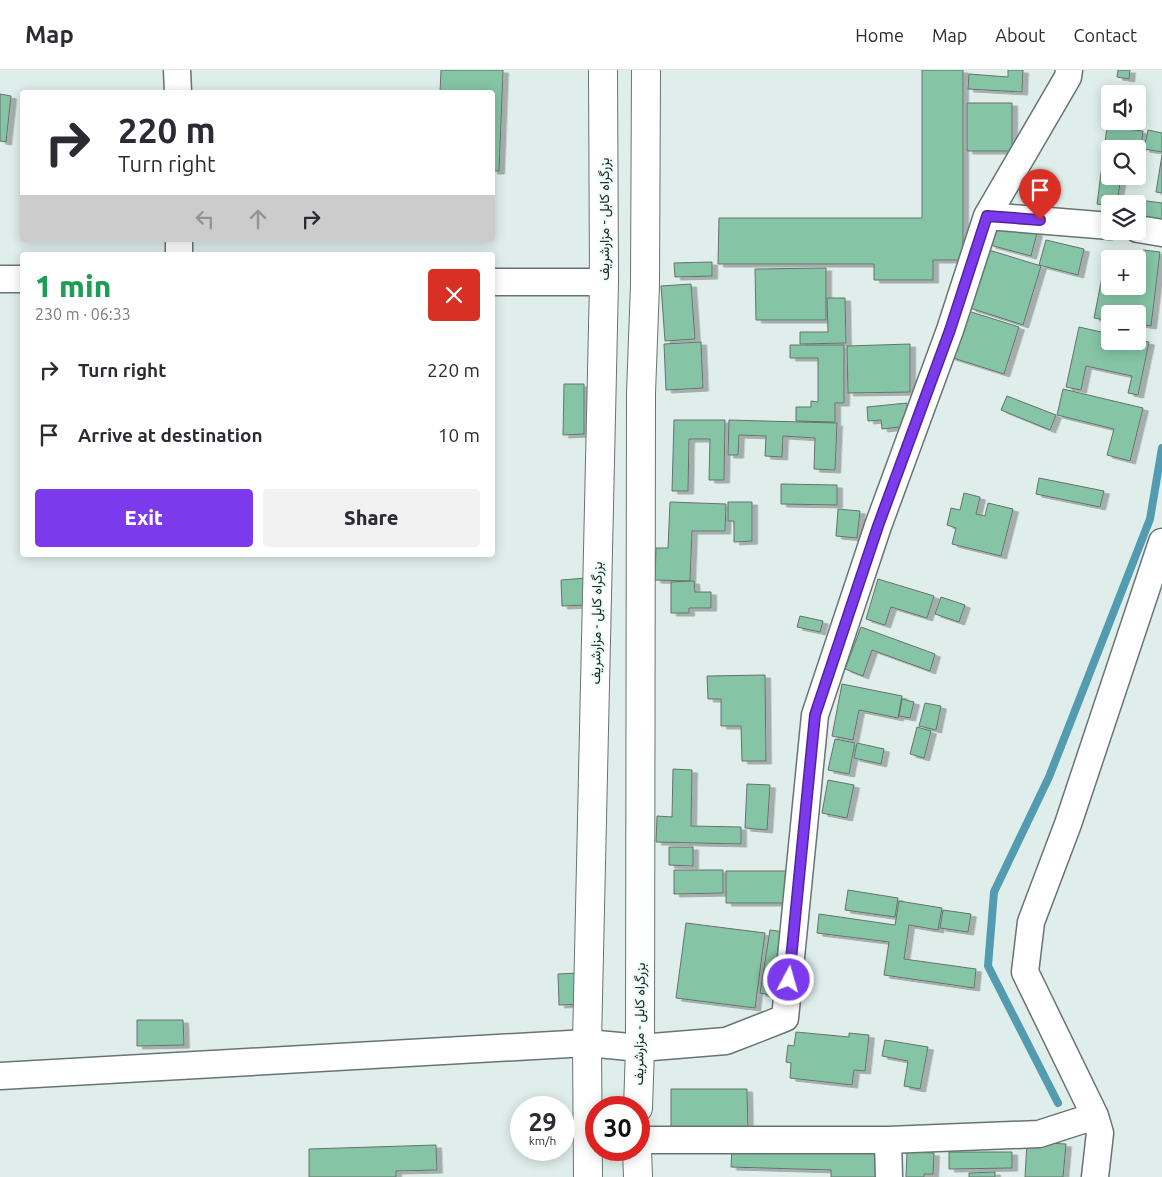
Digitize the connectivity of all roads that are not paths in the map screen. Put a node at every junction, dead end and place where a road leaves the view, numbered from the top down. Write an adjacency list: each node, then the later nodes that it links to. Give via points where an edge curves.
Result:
1 (177, 70): 5 (street)
2 (603, 70): 13 (highway, بزرگراه کابل - مزارشریف)
3 (646, 70): 16 (highway, بزرگراه کابل - مزارشریف, via 641,393)
4 (1069, 70): 6 (street, via 1068,77)
5 (178, 90)
6 (987, 216): 7 (street); 16 (street, via 815,715 785,1018 726,1041)
7 (1101, 225)
8 (1146, 230): 9 (street)
9 (1162, 233)
10 (0, 279): 11 (street)
11 (20, 279)
12 (495, 282): 13 (street)
13 (604, 282): 15 (highway, بزرگراه کابل - مزارشریف)
14 (1162, 542): 20 (street, via 1068,824 1030,922 1025,972)
15 (588, 1043): 16 (street); 17 (street); 18 (highway, بزرگراه کابل - مزارشریف)
16 (640, 1048): 19 (highway, بزرگراه کابل - مزارشریف)
17 (0, 1076)
18 (590, 1096)
19 (638, 1096)
20 (1095, 1116): 22 (street, via 1039,1134); 28 (street, via 1100,1133)
21 (650, 1140): 22 (street)
22 (888, 1140): 27 (street)
23 (590, 1161): 25 (highway, بزرگراه کابل - مزارشریف)
24 (637, 1161): 26 (highway)
25 (588, 1177)
26 (638, 1177)
27 (889, 1177)
28 (1096, 1177)

